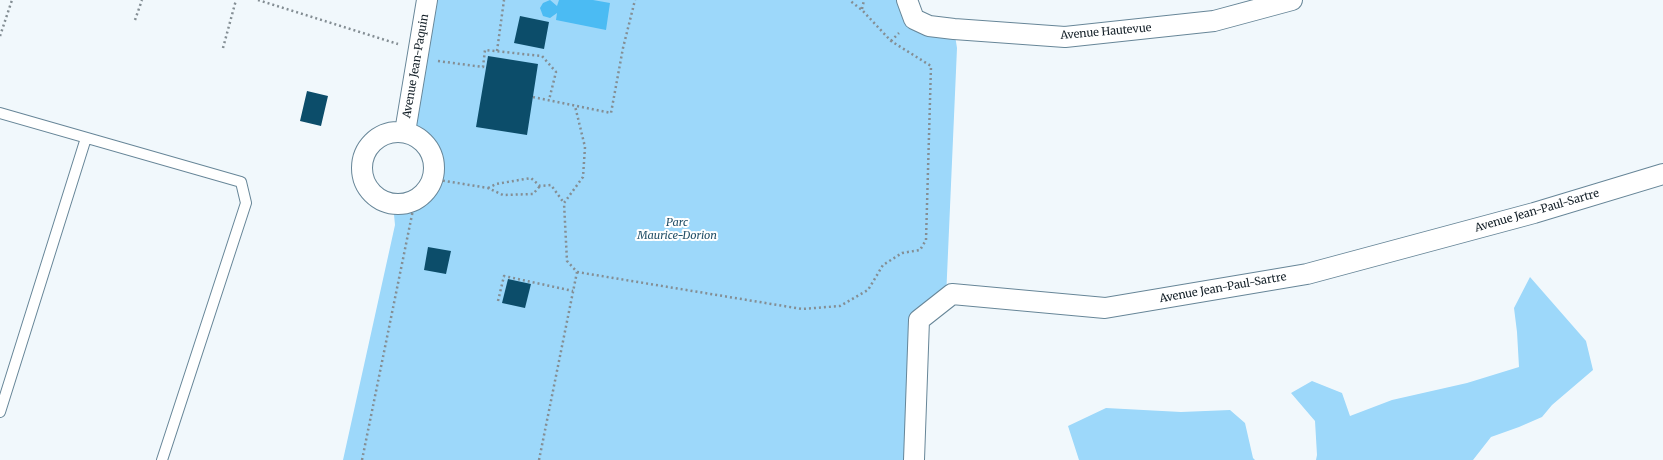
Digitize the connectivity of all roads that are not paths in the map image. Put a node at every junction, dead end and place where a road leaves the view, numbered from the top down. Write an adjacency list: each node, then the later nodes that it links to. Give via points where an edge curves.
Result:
1 (427, 0): 5 (street, Avenue Jean-Paquin)
2 (907, 0): 3 (street, Avenue Hautevue, via 914,19 929,26 1065,37 1214,21)
3 (1292, 0)
4 (0, 113): 6 (lane)
5 (405, 132): 5 (street, Avenue Jean-Paquin, via 393,131 373,141 366,150 363,161 362,173 366,184 382,200 393,204 415,200 428,188 433,179 434,160 431,152 423,141)
6 (86, 138): 8 (lane); 9 (lane, via 241,182 246,203)
7 (1663, 174): 10 (street, Avenue Jean-Paul-Sartre, via 1534,213 1307,274 1105,308 952,294 918,320)
8 (0, 412)
9 (162, 460)
10 (914, 460)

